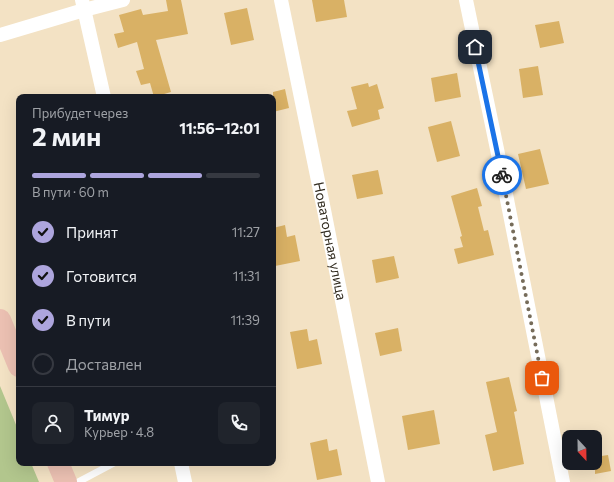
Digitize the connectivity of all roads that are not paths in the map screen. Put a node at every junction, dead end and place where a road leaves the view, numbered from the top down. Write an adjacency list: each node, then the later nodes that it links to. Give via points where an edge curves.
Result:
1 (123, 0): 4 (street)
2 (281, 0): 15 (street, Новаторная улица)
3 (466, 0): 16 (street)
4 (83, 5): 5 (street); 6 (street)
5 (0, 35)
6 (103, 94)
7 (0, 320): 8 (main road)
8 (16, 359)
9 (59, 466): 12 (main road)
10 (108, 466): 13 (lane)
11 (182, 466): 14 (street)
12 (66, 482)
13 (78, 482)
14 (185, 482)
15 (378, 482)
16 (563, 482)

